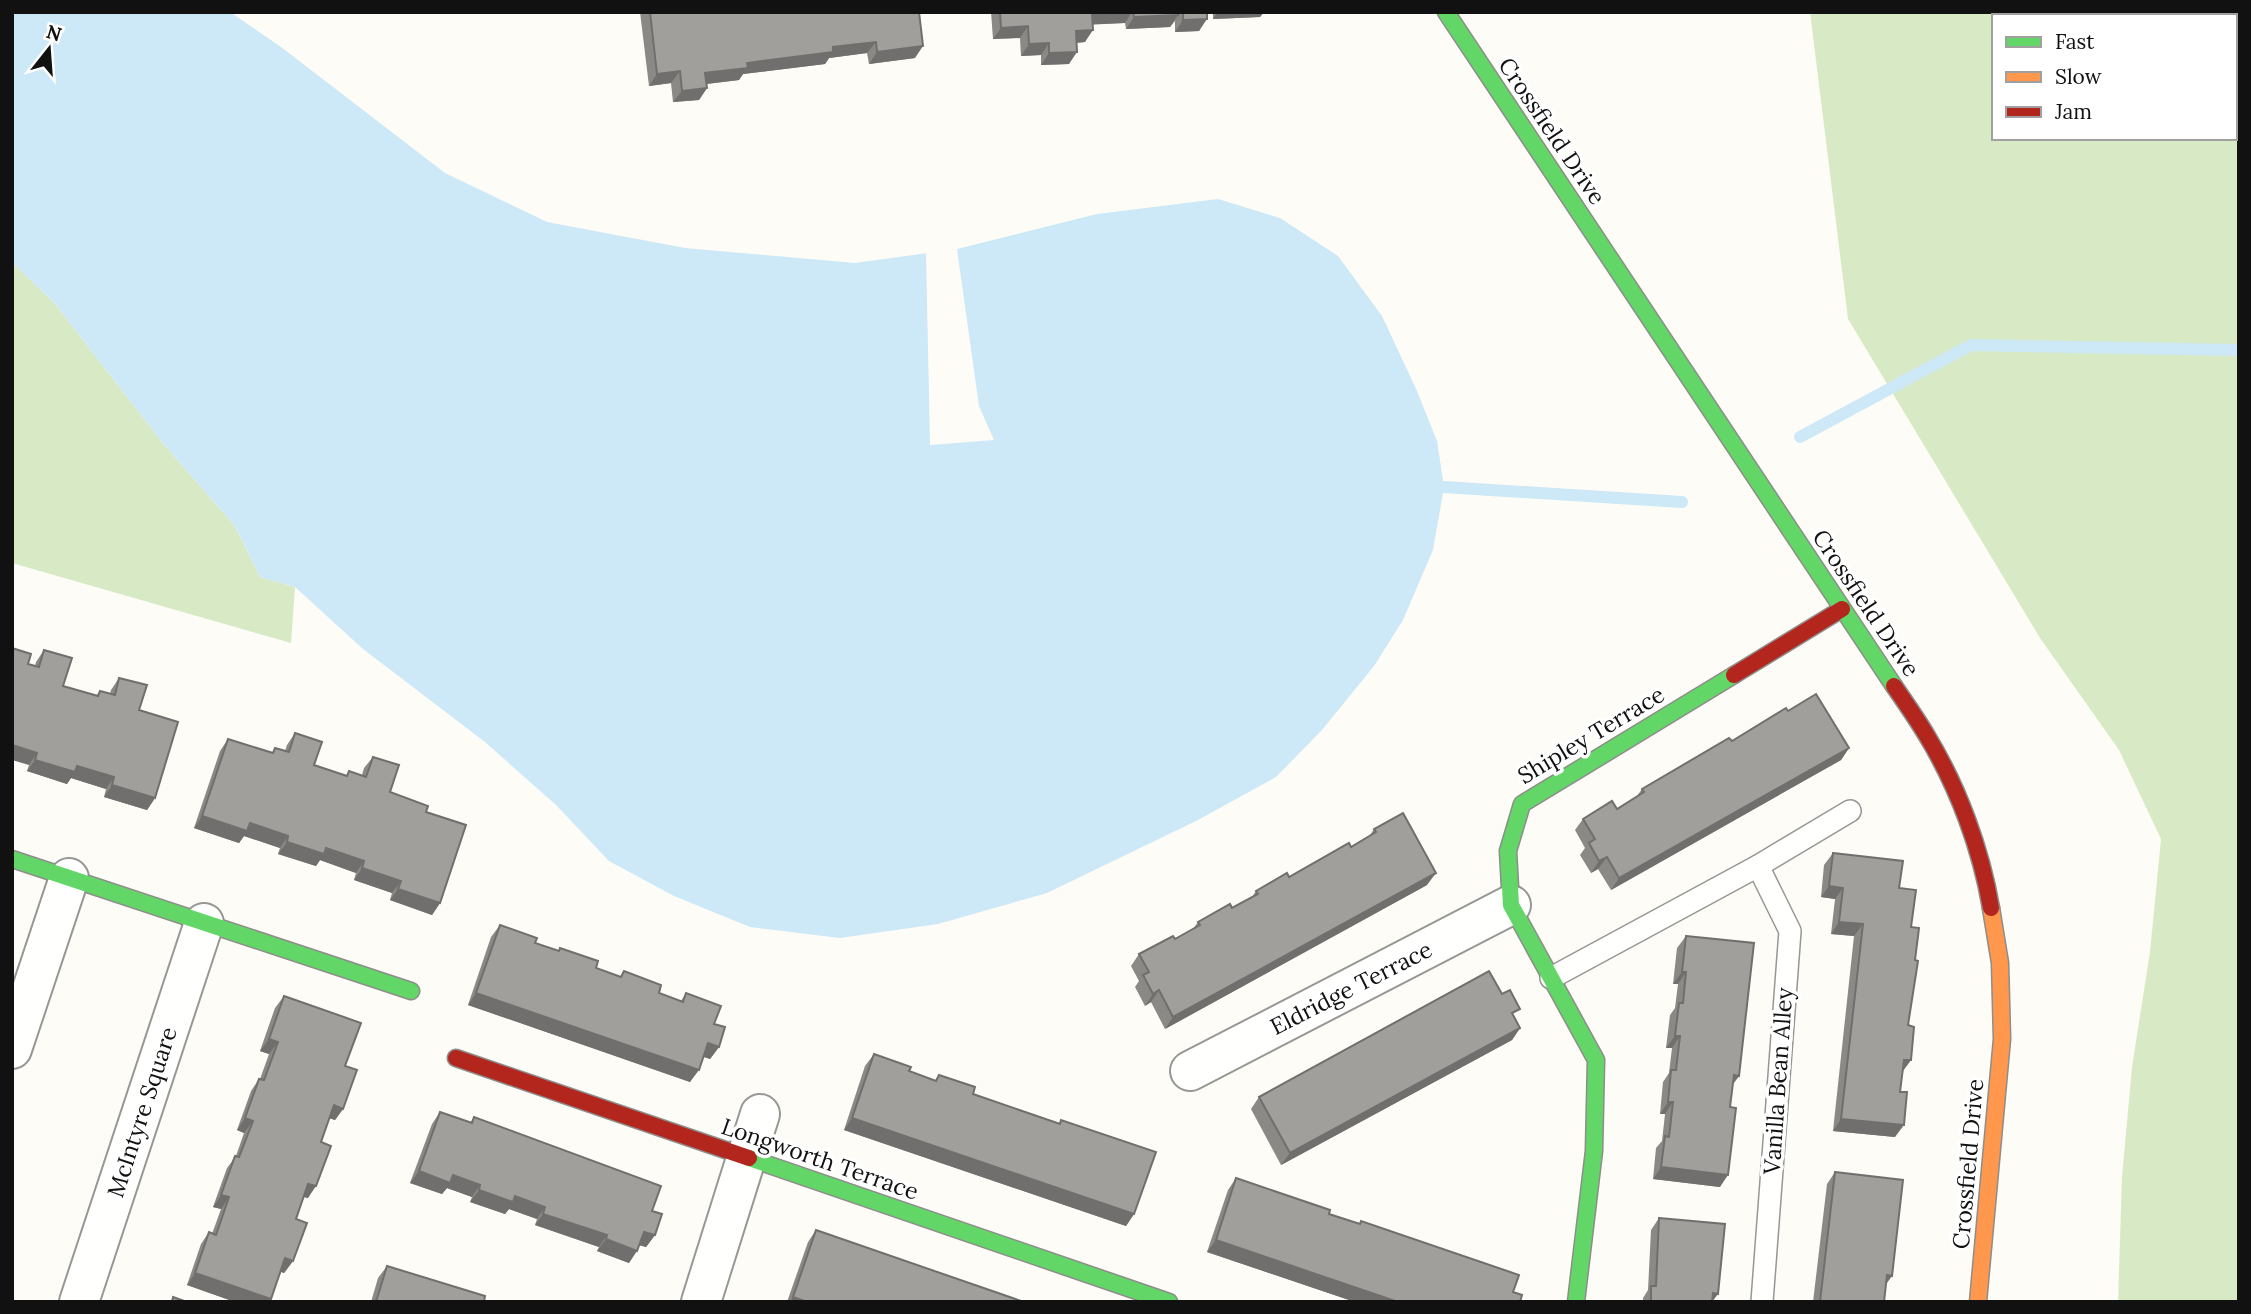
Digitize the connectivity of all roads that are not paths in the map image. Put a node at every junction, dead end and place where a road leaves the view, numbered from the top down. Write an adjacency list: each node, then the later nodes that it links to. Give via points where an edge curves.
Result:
1 (1446, 12): 2 (street, Crossfield Drive)
2 (1842, 608): 7 (street, Shipley Terrace, via 1522,804 1508,851); 21 (street, Crossfield Drive, via 1928,737 1963,810 1987,887 2000,963 2002,1040)
3 (1850, 811): 5 (lane)
4 (12, 859): 6 (street)
5 (1758, 866): 9 (lane); 20 (lane, Vanilla Bean Alley, via 1790,931)
6 (69, 878): 8 (street); 11 (street)
7 (1511, 905): 9 (street, Shipley Terrace); 13 (street, Eldridge Terrace)
8 (204, 923): 10 (street); 16 (street, McIntyre Square)
9 (1551, 978): 19 (street, Shipley Terrace, via 1596,1060 1594,1151)
10 (411, 991)
11 (12, 1049)
12 (456, 1058): 15 (street, Longworth Terrace)
13 (1190, 1070)
14 (760, 1114): 15 (street)
15 (746, 1158): 17 (street); 18 (street, Longworth Terrace)
16 (79, 1302)
17 (701, 1302)
18 (1169, 1302)
19 (1576, 1302)
20 (1762, 1302)
21 (1978, 1302)

